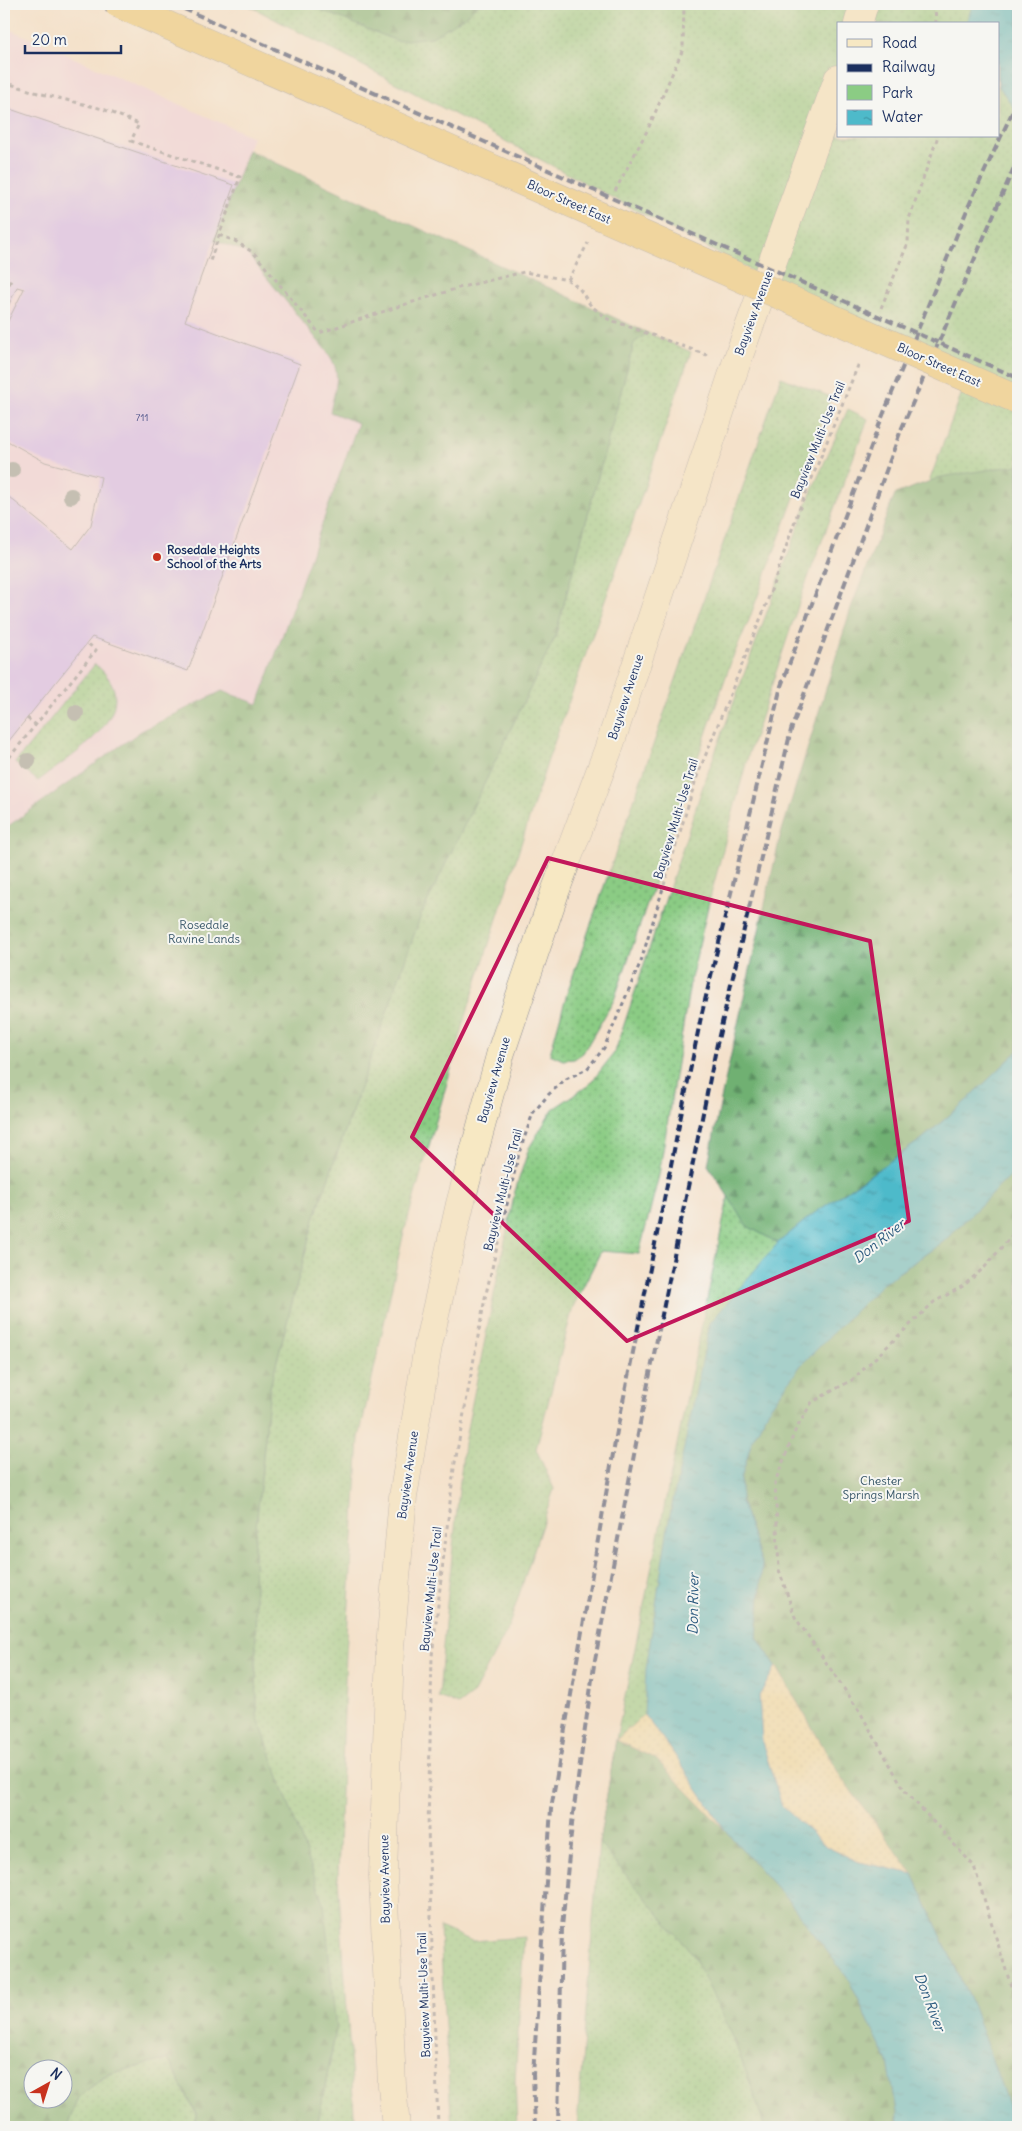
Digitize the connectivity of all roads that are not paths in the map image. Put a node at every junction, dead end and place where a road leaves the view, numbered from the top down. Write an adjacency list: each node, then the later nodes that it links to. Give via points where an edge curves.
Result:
1 (119, 4): 5 (main road, Bloor Street East, bridge)
2 (864, 4): 3 (main road)
3 (859, 22)
4 (837, 82): 6 (main road, Bayview Avenue, via 735,366 608,750 555,892 501,1052 460,1204 428,1346 403,1497 390,1647 383,1876)
5 (1018, 400)
6 (396, 2127)

